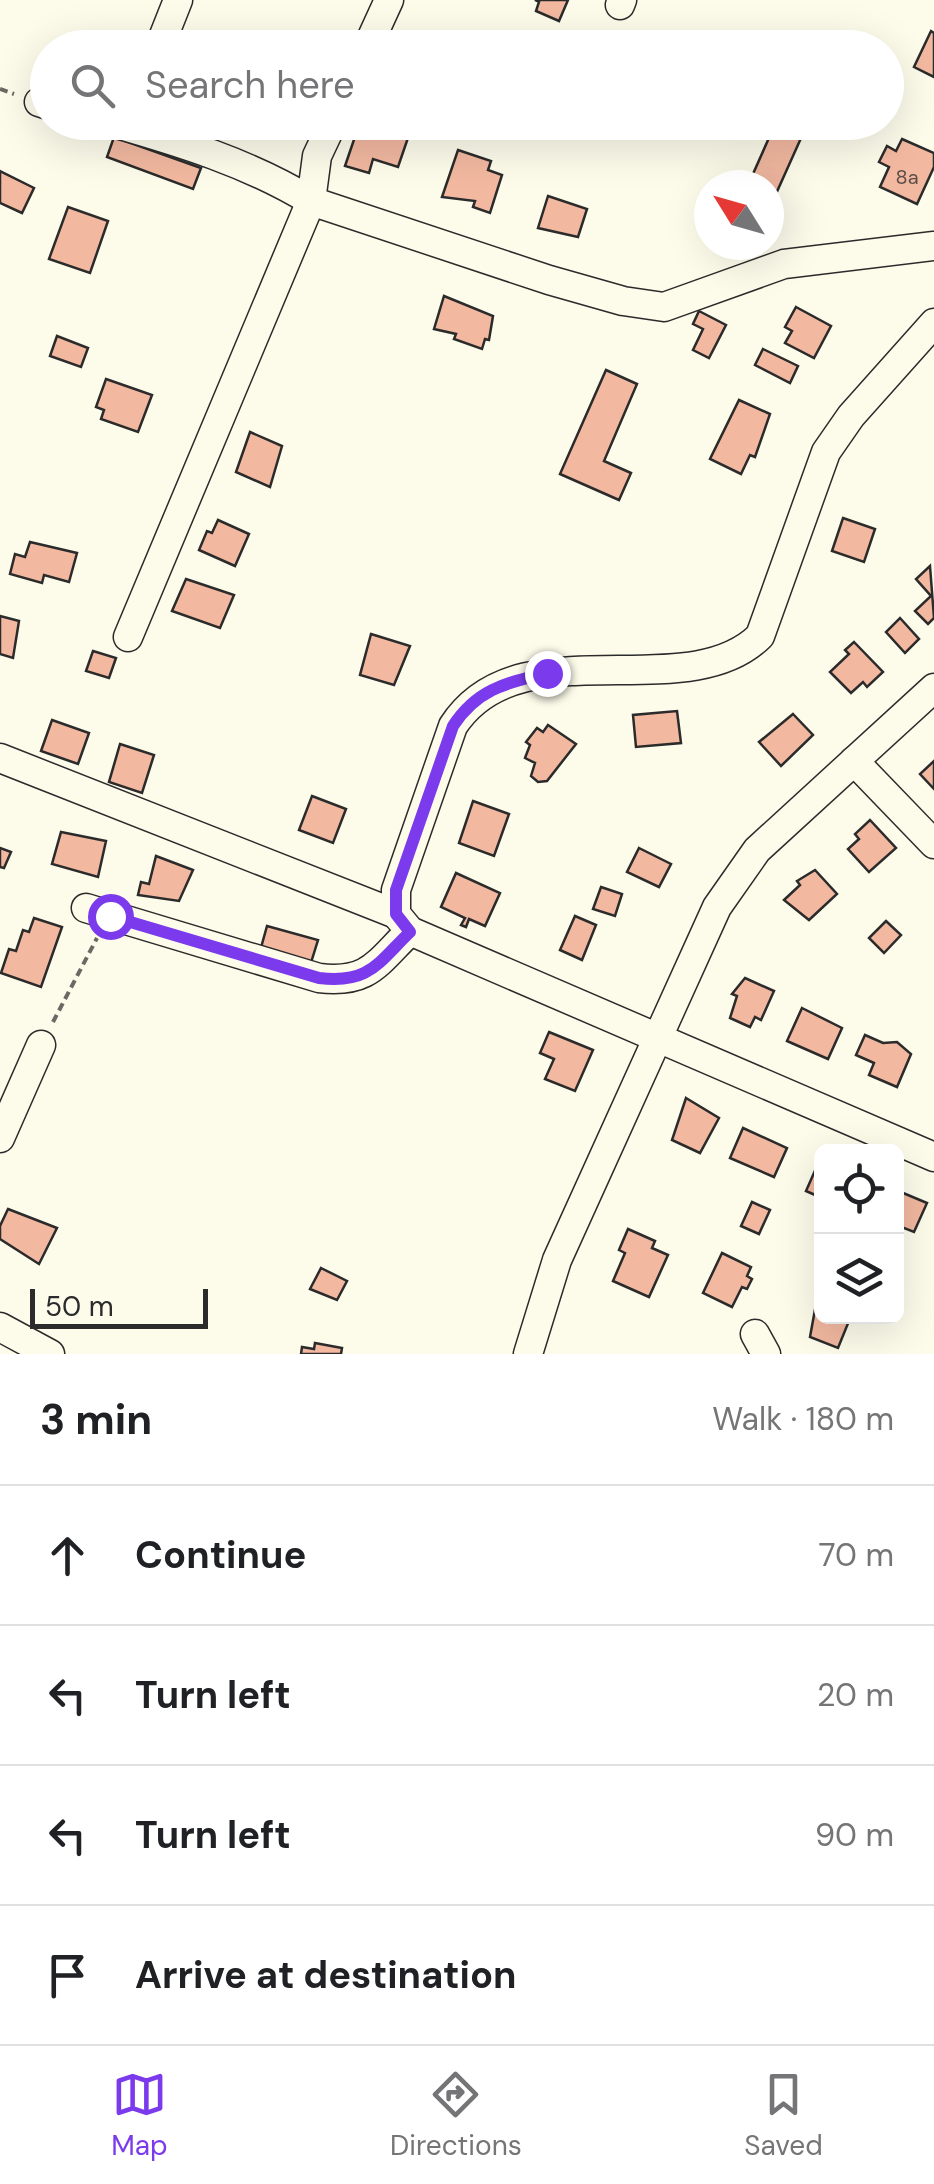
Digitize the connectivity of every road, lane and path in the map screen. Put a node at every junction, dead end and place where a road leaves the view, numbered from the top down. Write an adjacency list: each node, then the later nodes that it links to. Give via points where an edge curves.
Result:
1 (178, 0): 3 (street)
2 (390, 0): 4 (street)
3 (166, 30)
4 (376, 30)
5 (176, 140): 7 (street)
6 (324, 140): 7 (street)
7 (311, 201): 8 (street, via 550,280 664,307 784,264); 10 (street)
8 (934, 246)
9 (934, 322): 16 (street, via 826,452 760,636 746,650 688,664 547,673 494,686 468,703 453,726 396,890)
10 (128, 636)
11 (934, 688): 13 (street)
12 (0, 758): 16 (street)
13 (854, 761): 14 (street); 17 (street, via 736,875)
14 (934, 844)
15 (98, 912): 16 (street, via 346,981 364,976); 18 (path)
16 (403, 923): 17 (street)
17 (658, 1038): 20 (street); 23 (street, via 557,1260)
18 (41, 1046): 19 (street)
19 (0, 1138)
20 (934, 1156)
21 (0, 1327): 22 (street)
22 (50, 1354)
23 (528, 1354)

